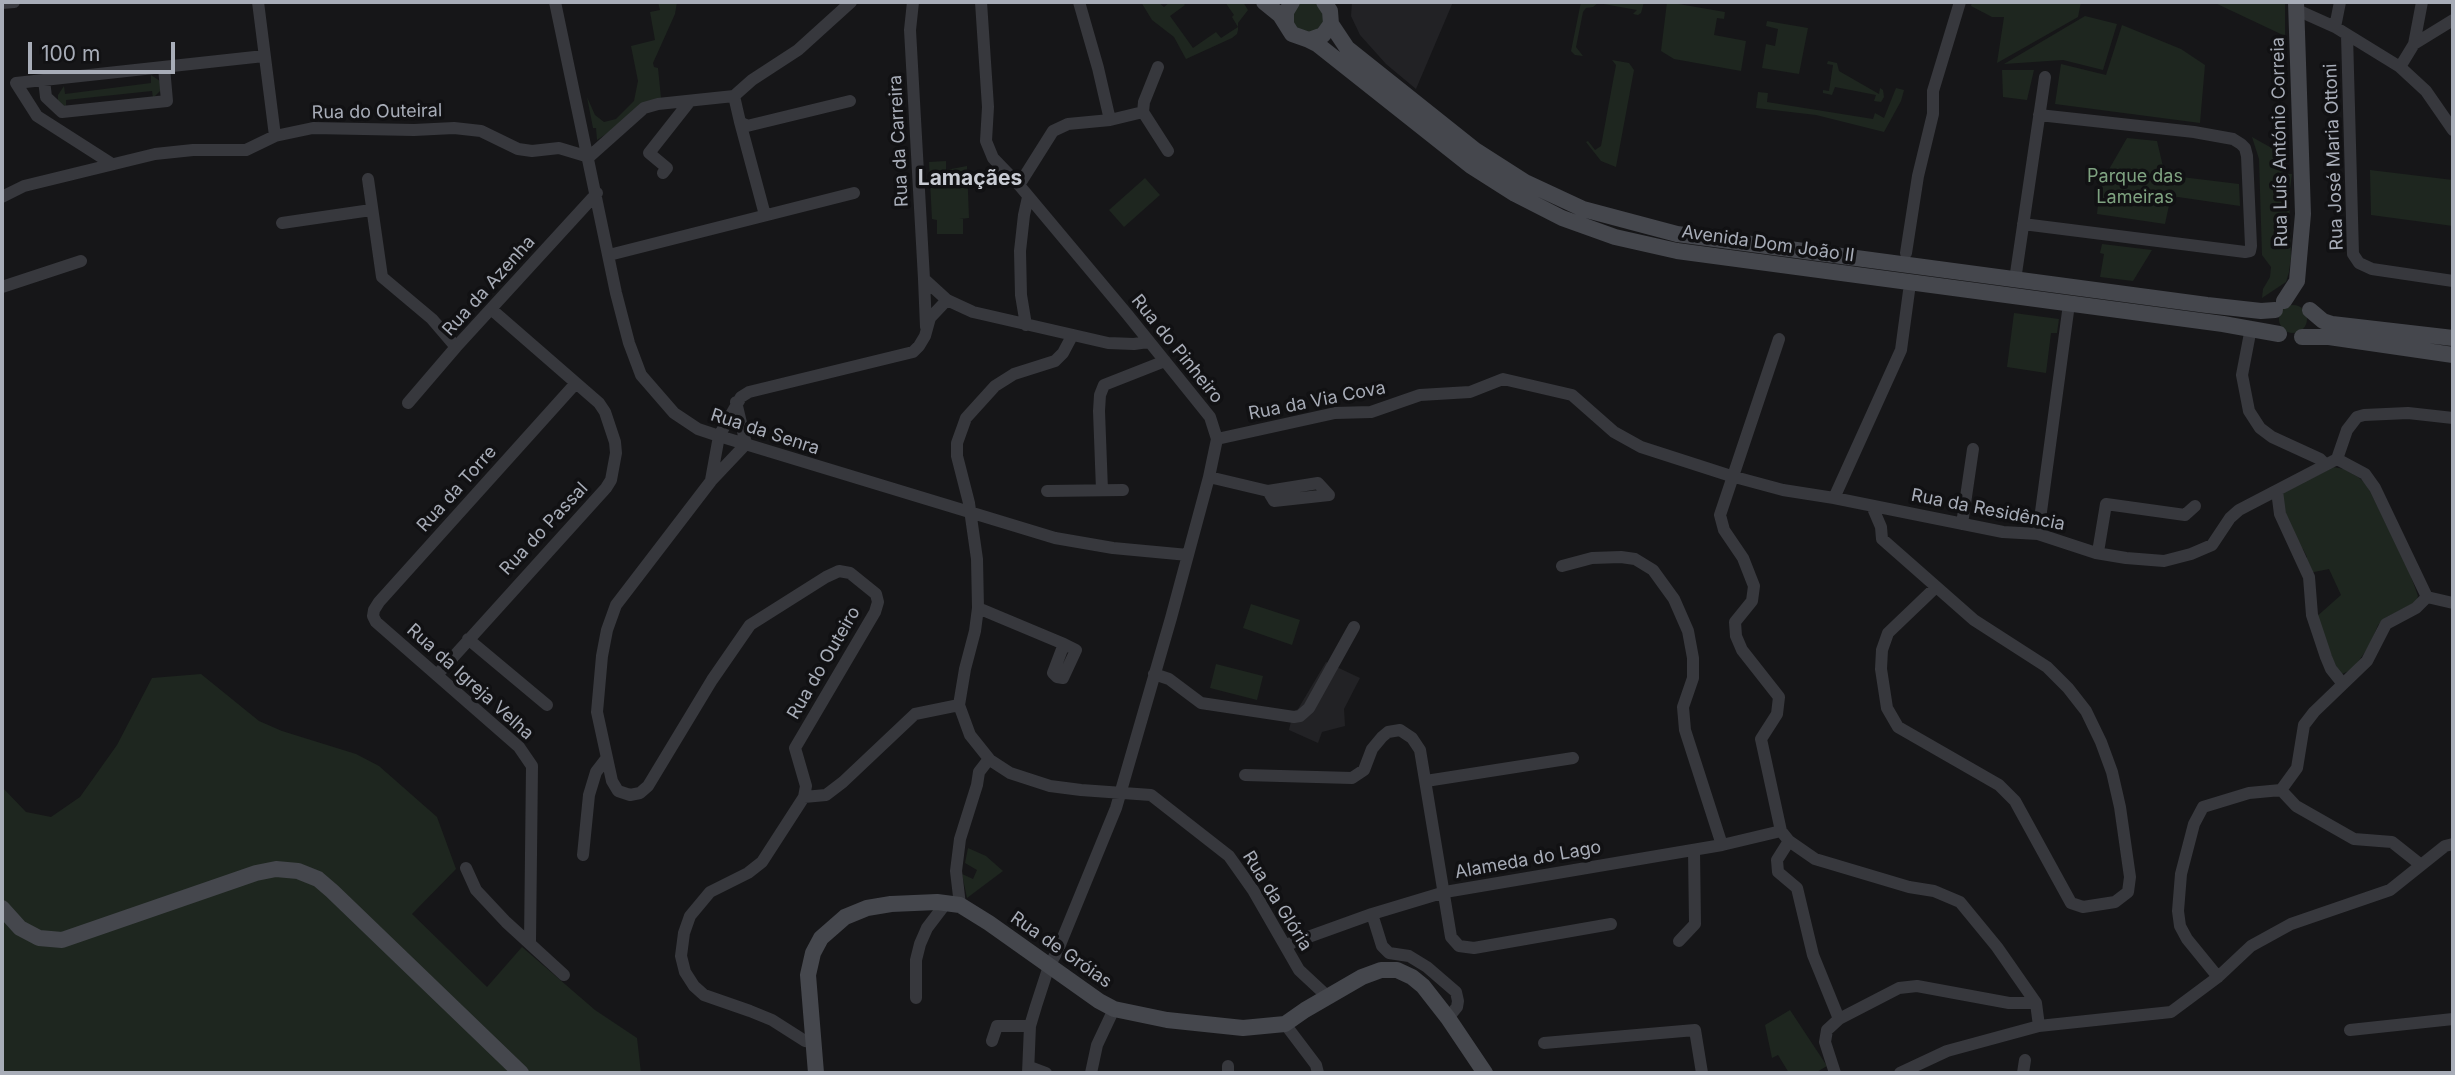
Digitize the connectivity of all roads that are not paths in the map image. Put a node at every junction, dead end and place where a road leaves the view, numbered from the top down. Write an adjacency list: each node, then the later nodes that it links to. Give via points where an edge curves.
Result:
1 (14, 2): 13 (street)
2 (258, 2): 22 (street)
3 (555, 2): 38 (street, Rua da Senra)
4 (851, 2): 28 (street, via 798,50)
5 (913, 2): 54 (street, Rua da Carreira, via 910,30)
6 (981, 2): 42 (street, Rua do Pinheiro, via 986,141 993,158)
7 (1079, 2): 33 (street)
8 (1264, 2): 17 (main road, Avenida Dom João II)
9 (1292, 2): 17 (main road)
10 (1959, 2): 51 (street, via 1933,91 1933,114)
11 (2340, 2): 18 (street)
12 (2422, 2): 21 (street)
13 (2, 3)
14 (2297, 6): 18 (street); 56 (main road, Rua Luís António Correia, via 2303,214)
15 (1330, 10): 20 (main road, Avenida Dom João II, via 1323,35); 55 (main road, Avenida Dom João II, via 1347,48 1475,150 1525,182 1583,209 1677,234)
16 (2453, 20): 21 (street)
17 (1286, 22): 20 (main road, Avenida Dom João II, via 1297,38)
18 (2335, 27): 19 (street)
19 (2347, 35): 25 (street); 57 (street, Rua José Maria Ottoni, via 2353,254 2372,270)
20 (1309, 40): 61 (main road, Avenida Dom João II, via 1453,153 1515,194 1615,237 1677,251)
21 (2414, 44): 25 (street)
22 (264, 56): 23 (street); 36 (street)
23 (164, 67): 27 (street); 27 (street, via 167,101 62,113 46,97)
24 (1158, 67): 31 (street)
25 (2400, 67): 35 (street, via 2426,90)
26 (2045, 77): 32 (street)
27 (44, 80): 39 (street, via 16,83 37,116)
28 (734, 96): 29 (street); 34 (street)
29 (690, 101): 38 (street, via 644,108); 40 (street, via 649,153 667,168)
30 (850, 102): 34 (street, via 747,126)
31 (1143, 112): 33 (street); 37 (street)
32 (2039, 114): 50 (street); 50 (street, via 2233,139 2245,148 2247,156 2251,246 2245,252)
33 (1110, 120): 42 (street, via 1068,124 1052,131)
34 (740, 121): 48 (street)
35 (2453, 130)
36 (275, 136): 38 (street, Rua do Outeiral, via 313,128 454,128 481,131 518,149 559,148); 39 (street, Rua do Outeiral, via 246,150 180,151)
37 (1168, 151)
38 (589, 157): 43 (street, Rua da Senra)
39 (112, 164): 45 (street, Rua do Outeiral, via 24,186)
40 (663, 173)
41 (368, 179): 47 (street)
42 (1019, 185): 46 (street, Rua do Pinheiro)
43 (597, 193): 52 (street, Rua da Senra); 64 (street, Rua da Azenha)
44 (854, 193): 48 (street)
45 (2, 197)
46 (1028, 197): 65 (street, via 1020,251); 73 (street, Rua do Pinheiro)
47 (372, 209): 49 (street); 74 (street, via 383,277 432,319)
48 (765, 215): 52 (street)
49 (282, 223)
50 (2023, 224): 55 (street)
51 (1906, 253)
52 (609, 256): 81 (street, Rua da Senra, via 629,344 641,375 674,412 698,429)
53 (81, 261): 58 (street)
54 (924, 279): 60 (street); 66 (street, Rua da Carreira)
55 (2015, 280): 62 (main road, Avenida Dom João II, via 2246,310)
56 (2297, 281): 62 (main road, Rua Luís António Correia); 63 (main road, Rua Luís António Correia)
57 (2453, 281)
58 (2, 287)
59 (1909, 291): 94 (street, via 1901,350)
60 (947, 300): 65 (street, via 973,312); 66 (street)
61 (2069, 304): 67 (main road, Avenida Dom João II); 101 (street)
62 (2279, 305): 63 (main road, Avenida Dom João II, via 2297,300); 68 (main road, via 2273,323)
63 (2307, 306): 70 (main road, via 2312,322); 71 (main road, Avenida Dom João II, via 2327,323)
64 (491, 309): 74 (street, Rua da Azenha); 77 (street, Rua do Passal)
65 (1026, 325): 69 (street)
66 (926, 327): 78 (street, via 913,352 749,392)
67 (2251, 328): 68 (main road, Avenida Dom João II); 85 (street, via 2242,375 2249,411 2272,437)
68 (2279, 334): 70 (main road, Avenida Dom João II, via 2289,339)
69 (1072, 336): 73 (street, via 1108,343); 98 (street, via 1055,361 1014,374 995,386 966,418 957,456)
70 (2302, 337): 75 (main road, Avenida Dom João II)
71 (2453, 338)
72 (1779, 339): 86 (street)
73 (1148, 342): 76 (street, Rua do Pinheiro)
74 (456, 347): 79 (street, Rua da Azenha)
75 (2453, 355)
76 (1165, 361): 82 (street, Rua do Pinheiro, via 1210,417); 89 (street, via 1104,385 1099,411)
77 (576, 383): 109 (street, Rua da Torre, via 379,603 374,610); 111 (street, Rua do Passal, via 605,412 616,453 611,480)
78 (736, 402): 81 (street, Rua do Outeiro); 83 (street)
79 (408, 403)
80 (2453, 418): 85 (street, via 2408,413 2357,417)
81 (719, 436): 83 (street, Rua da Senra); 88 (street, Rua do Outeiro)
82 (1217, 439): 86 (street, Rua da Via Cova, via 1335,413 1371,412 1420,395 1470,392 1503,379 1572,395 1614,432 1641,447); 87 (street)
83 (746, 444): 88 (street, Rua do Outeiro); 98 (street, Rua da Senra)
84 (1973, 449): 99 (street)
85 (2331, 461): 93 (street, Rua da Residência); 106 (street, via 2365,474 2375,488)
86 (1731, 476): 94 (street, Rua da Via Cova); 126 (street, via 1720,515 1754,586 1752,601 1735,622 1736,636 1779,696 1777,714 1761,739)
87 (1209, 477): 92 (street); 103 (street)
88 (711, 481): 119 (street, Rua do Outeiro, via 616,605 599,678 597,712)
89 (1102, 490): 90 (street); 91 (street)
90 (1123, 490)
91 (1047, 491)
92 (1268, 491)
93 (2277, 491): 102 (street, Rua da Residência, via 2239,510 2212,545 2191,554 2164,561); 115 (street, via 2280,514 2309,577 2312,615 2326,657)
94 (1834, 498): 95 (street, Rua da Residência)
95 (1872, 506): 97 (street, Rua da Residência); 100 (street)
96 (2195, 506): 102 (street, via 2185,516 2106,504)
97 (1897, 511): 99 (street, Rua da Residência); 100 (street)
98 (971, 514): 103 (street, Rua da Senra, via 1082,544); 108 (street)
99 (1962, 524): 101 (street, Rua da Residência)
100 (1881, 527): 105 (street, via 1882,539)
101 (2038, 534): 102 (street, Rua da Residência)
102 (2098, 552)
103 (1188, 555): 113 (street)
104 (1562, 566): 128 (street, via 1606,556 1635,559 1653,570 1674,599 1688,631 1693,658 1693,678 1683,707 1685,730)
105 (1935, 588): 105 (street, via 1974,620 2048,667 2085,711 2105,752 2120,807 2130,877 2128,892 2115,902 2071,903 2015,801 1999,785 1898,727 1887,708 1881,669 1888,633)
106 (2427, 597): 107 (street); 115 (street, via 2386,624 2367,661)
107 (2453, 603)
108 (978, 608): 112 (street); 117 (street)
109 (376, 622): 114 (street, Rua da Igreja Velha)
110 (1354, 628): 113 (street, via 1300,716 1201,703 1169,679)
111 (468, 639): 114 (street, Rua do Passal); 116 (street)
112 (1064, 644)
113 (1154, 674): 124 (street)
114 (437, 675): 139 (street, Rua da Igreja Velha, via 519,747 532,766)
115 (2343, 684): 123 (street, via 2304,725 2297,768)
116 (547, 705)
117 (959, 705): 120 (street, via 970,735); 125 (street, via 915,714 826,795)
118 (1573, 758): 122 (street)
119 (606, 759): 125 (street, Rua do Outeiro, via 618,791 640,793 750,625 826,577 839,571 850,573 876,594 878,602 795,748 806,786); 130 (street, via 589,795)
120 (989, 760): 124 (street, Rua da Glória, via 1010,773 1049,786); 134 (street, via 979,772 960,839)
121 (1245, 775): 122 (street, via 1352,778 1364,770 1382,737 1400,730 1420,750)
122 (1426, 780): 133 (street)
123 (2281, 790): 131 (street, via 2296,806 2354,839 2392,842); 143 (street, via 2249,793 2203,807 2194,824 2181,874 2180,926)
124 (1120, 793): 140 (street, Rua da Glória, via 1151,795 1229,856); 141 (street)
125 (804, 797): 156 (street, via 762,862 710,892 690,916 681,956 685,972 704,995 761,1015)
126 (1785, 836): 128 (street, Alameda do Lago); 146 (street, via 1815,859 1960,902); 149 (street, via 1778,872 1797,888 1813,955)
127 (2453, 844): 131 (street)
128 (1722, 845): 129 (street, Alameda do Lago)
129 (1694, 850): 133 (street, Alameda do Lago); 138 (street, via 1695,924)
130 (583, 855)
131 (2421, 865): 143 (street, via 2390,890 2291,924 2251,946)
132 (466, 868): 139 (street, via 476,890)
133 (1445, 892): 136 (street, Alameda do Lago); 137 (street, via 1451,937 1459,946 1474,948)
134 (953, 904): 141 (main road, Rua de Gróias); 145 (street, via 928,928 920,944); 156 (main road, via 867,908 845,917 821,938 807,975)
135 (2, 908): 159 (main road, via 20,928 39,938 62,940 256,873 298,871 332,891)
136 (1372, 915): 140 (street, Alameda do Lago); 148 (street, via 1382,946 1389,953 1409,956 1456,992 1457,1007)
137 (1611, 924)
138 (1679, 941)
139 (530, 942): 142 (street)
140 (1286, 945): 144 (street, Rua da Glória, via 1299,970)
141 (1049, 966): 147 (main road, Rua de Gróias); 152 (street)
142 (564, 975)
143 (2218, 977): 153 (street, via 2171,1012)
144 (1328, 997): 148 (main road, Rua de Gróias, via 1372,973 1397,970 1423,986); 151 (main road, Rua de Gróias)
145 (916, 998)
146 (2036, 1003): 149 (street, via 2009,1003 1917,986 1899,988); 153 (street)
147 (1114, 1009): 151 (main road, Rua de Gróias, via 1214,1027); 162 (street, via 1100,1037)
148 (1448, 1018): 164 (main road, Rua de Gróias)
149 (1839, 1019): 166 (street, via 1827,1030 1825,1042)
150 (2453, 1022): 154 (street)
151 (1285, 1024): 163 (street)
152 (1030, 1026): 155 (street, via 997,1026); 158 (street)
153 (2039, 1026): 167 (street, via 1947,1051)
154 (2350, 1030)
155 (992, 1041)
156 (813, 1042): 160 (main road)
157 (1544, 1043): 165 (street, via 1695,1030)
158 (1029, 1070): 161 (street)
159 (521, 1073)
160 (816, 1073)
161 (1046, 1073)
162 (1091, 1073)
163 (1318, 1073)
164 (1485, 1073)
165 (1702, 1073)
166 (1835, 1073)
167 (1900, 1073)

